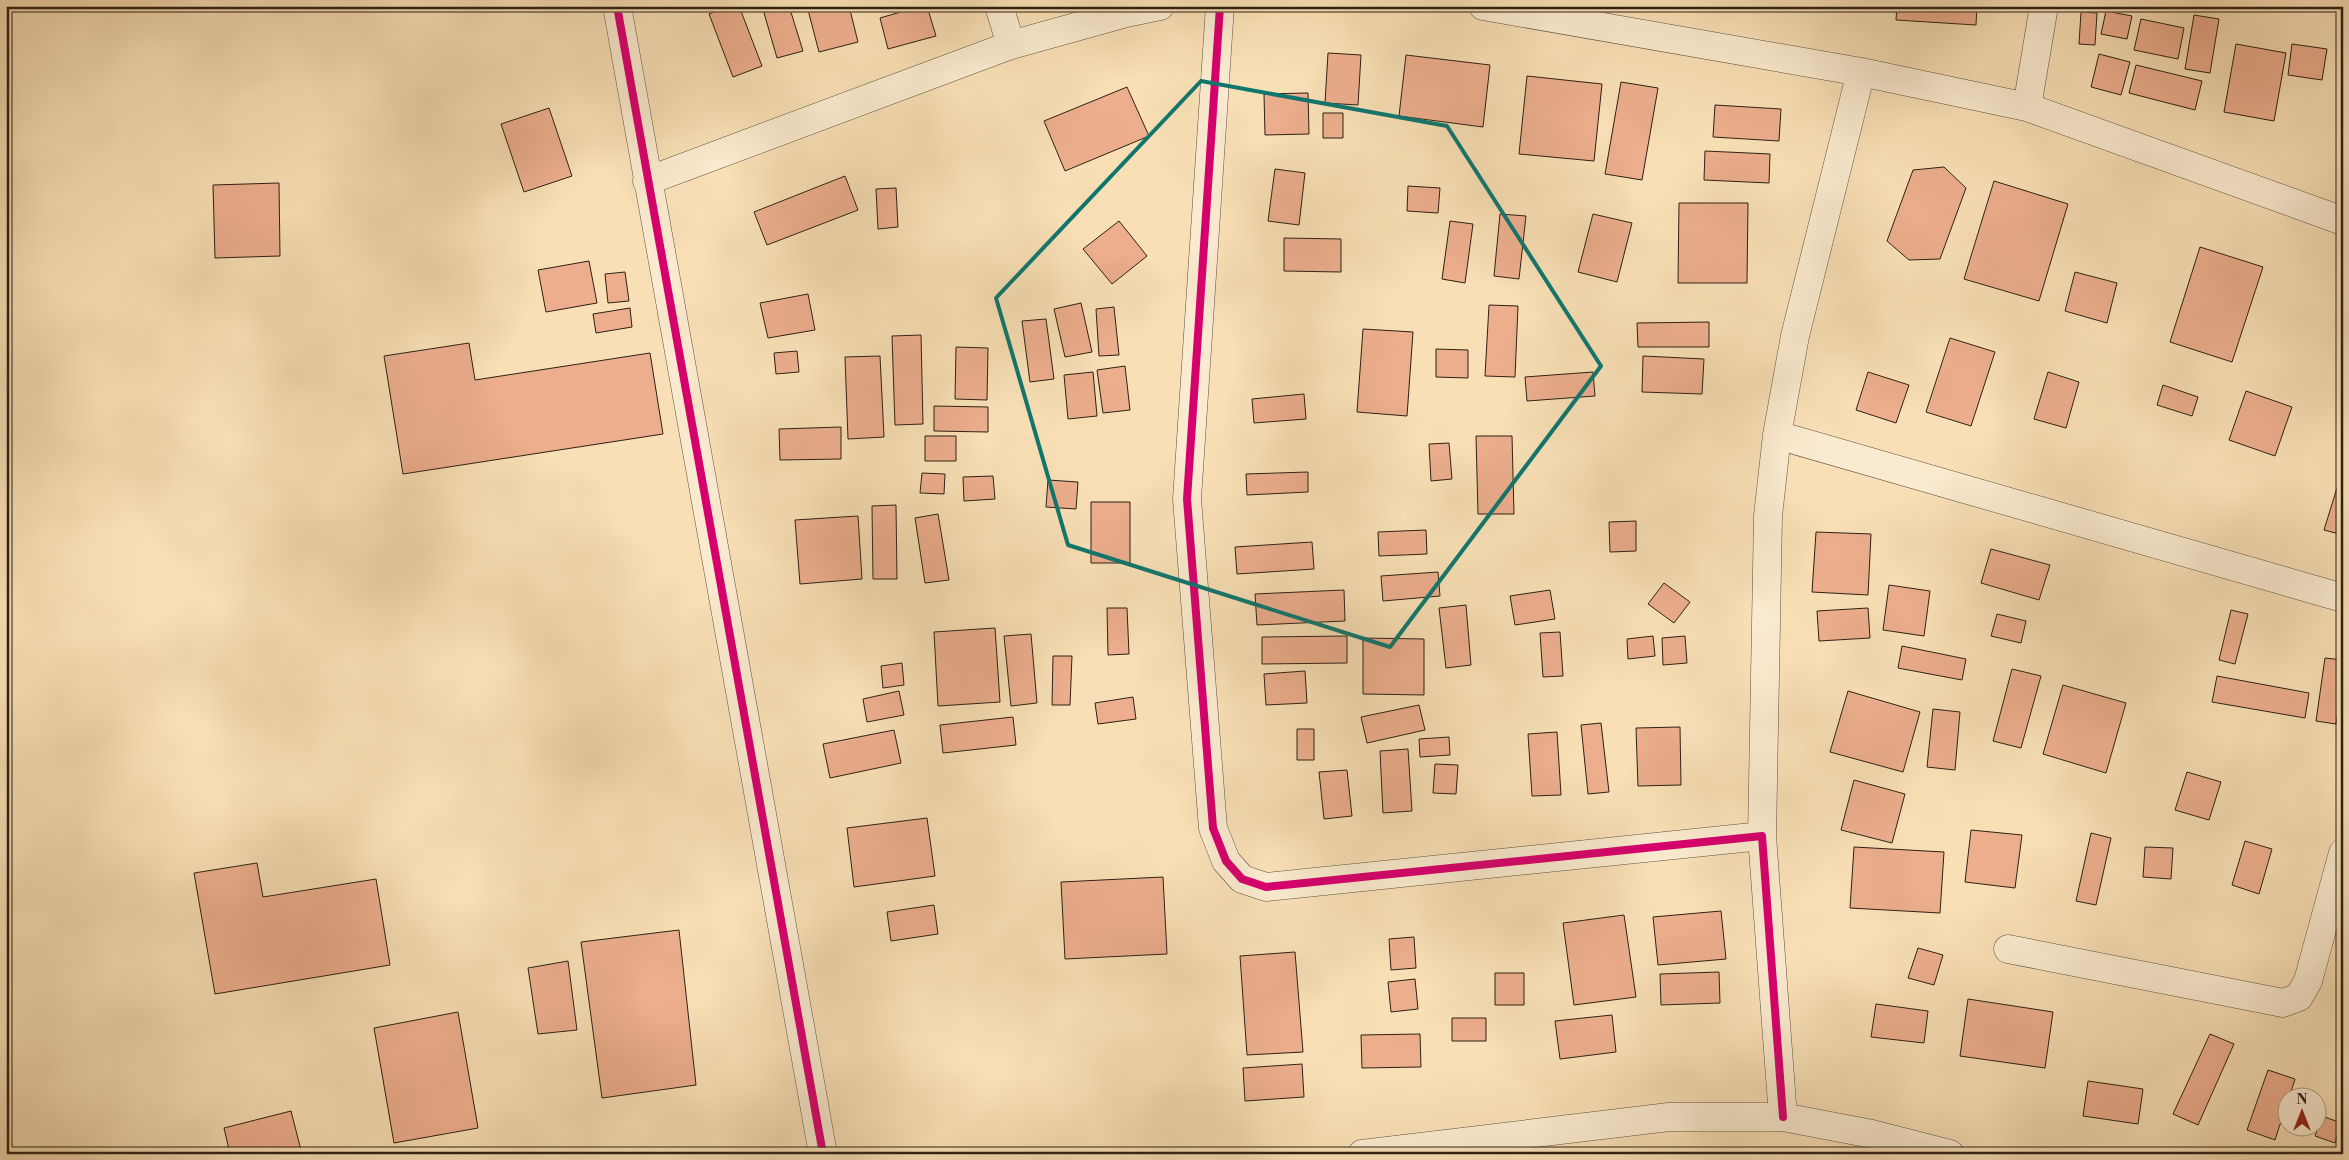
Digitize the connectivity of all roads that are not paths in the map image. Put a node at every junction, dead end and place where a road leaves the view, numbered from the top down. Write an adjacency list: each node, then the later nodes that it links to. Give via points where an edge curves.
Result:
1 (617, 6): 11 (street)
2 (999, 6): 8 (street)
3 (1160, 6): 8 (street)
4 (1220, 6): 15 (street, via 1187,499 1213,828 1226,861 1242,879 1266,887)
5 (1483, 6): 7 (street)
6 (2044, 6): 10 (street)
7 (1613, 17): 9 (street)
8 (1011, 45): 11 (street)
9 (1862, 72): 10 (street); 13 (street, via 1796,336)
10 (2027, 107): 12 (street)
11 (647, 181): 19 (street)
12 (2343, 221)
13 (1777, 435): 14 (street); 15 (street, via 1768,516)
14 (2343, 598)
15 (1762, 836): 18 (street)
16 (2343, 853): 17 (street, via 2308,981 2299,997 2282,1003)
17 (2008, 949)
18 (1783, 1116): 20 (street, via 1669,1117); 21 (street)
19 (823, 1154)
20 (1362, 1154)
21 (1950, 1154)

